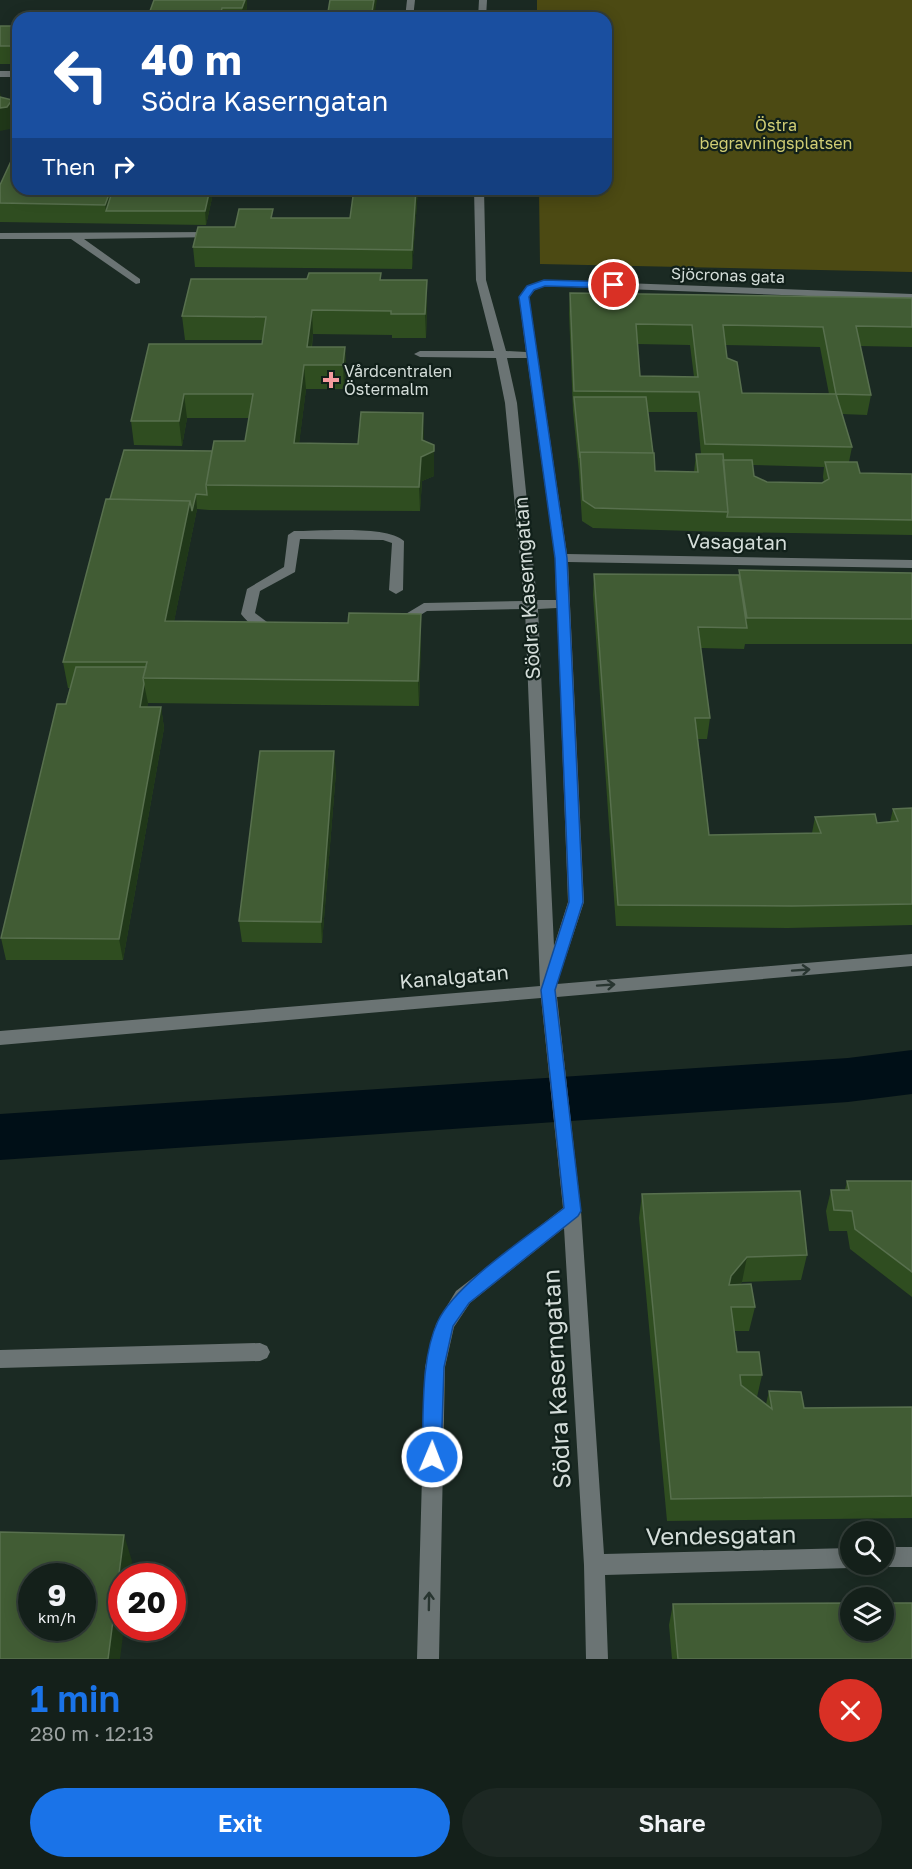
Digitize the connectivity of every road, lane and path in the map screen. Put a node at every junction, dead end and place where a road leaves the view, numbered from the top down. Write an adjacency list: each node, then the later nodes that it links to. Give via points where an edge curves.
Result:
1 (479, 195): 9 (street, Södra Kaserngatan, via 481,280)
2 (223, 235): 4 (street)
3 (0, 236): 4 (street)
4 (73, 236): 5 (street)
5 (136, 281)
6 (544, 283): 7 (street, Sjöcronas gata); 10 (street, Södra Kaserngatan, via 531,288 524,297)
7 (912, 297)
8 (420, 354): 9 (street)
9 (501, 355): 10 (street); 14 (street, Södra Kaserngatan, via 511,403)
10 (533, 355): 11 (street, Södra Kaserngatan)
11 (561, 558): 12 (street, Vasagatan); 15 (street, Södra Kaserngatan)
12 (912, 564)
13 (396, 590): 17 (street, via 398,541 385,536 294,535 290,568 254,589 248,614 267,630)
14 (531, 604): 15 (street); 16 (street, via 424,607 394,625); 19 (street, Södra Kaserngatan)
15 (562, 604): 19 (street, Södra Kaserngatan, via 576,902)
16 (383, 625)
17 (291, 629)
18 (912, 960): 19 (street, Kanalgatan, one-way to 18)
19 (548, 990): 20 (street, Kanalgatan); 21 (street, Södra Kaserngatan)
20 (0, 1038)
21 (572, 1211): 27 (street, Södra Kaserngatan); 28 (street, one-way to 21, via 435,1367 445,1324 463,1297)
22 (260, 1352): 23 (street)
23 (0, 1359)
24 (894, 1557): 25 (street)
25 (912, 1557)
26 (840, 1558): 27 (street, Vendesgatan)
27 (594, 1565): 29 (street, Södra Kaserngatan)
28 (428, 1659)
29 (597, 1659)

